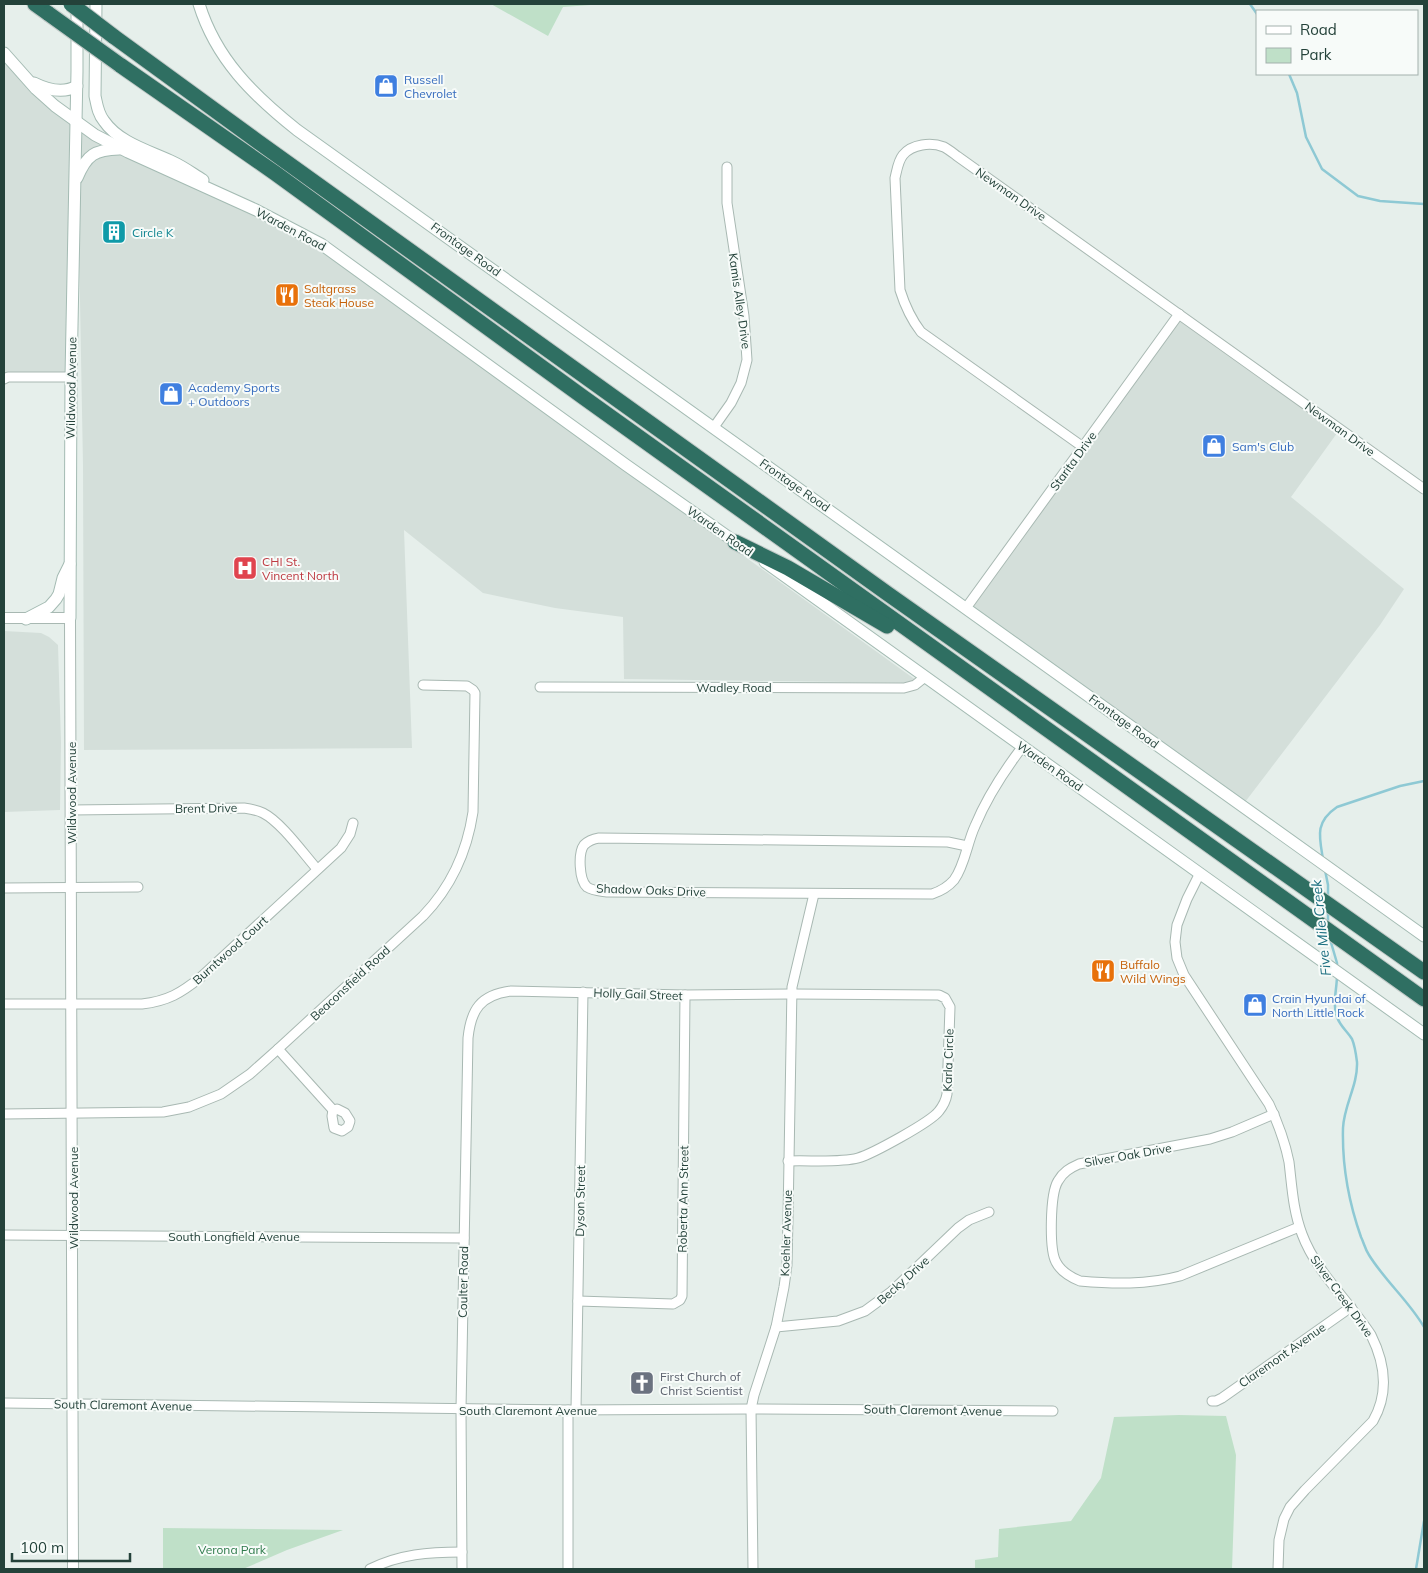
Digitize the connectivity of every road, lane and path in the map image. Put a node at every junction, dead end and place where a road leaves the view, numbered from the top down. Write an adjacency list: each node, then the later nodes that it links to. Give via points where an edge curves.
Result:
1 (35, 4): 26 (highway, bridge, via 275,173)
2 (77, 4): 5 (main road, Wildwood Avenue)
3 (96, 4): 13 (main road, via 95,96 103,120 123,139 176,163)
4 (199, 4): 17 (main road, Frontage Road, via 213,40 230,65 246,85 282,118)
5 (74, 11): 8 (main road, Wildwood Avenue); 41 (highway, bridge, via 888,594)
6 (4, 53): 7 (main road, Warden Road)
7 (29, 80): 8 (main road, via 43,88 63,91); 9 (main road, Warden Road, via 55,106)
8 (77, 86): 9 (main road, Wildwood Avenue)
9 (76, 121): 10 (main road, Warden Road); 12 (main road, Wildwood Avenue)
10 (120, 149): 12 (main road, via 101,150 90,156); 13 (main road, Warden Road)
11 (727, 167): 17 (street, Kamis Alley Drive, via 727,204 744,316 747,360 742,384)
12 (74, 184): 16 (main road, Wildwood Avenue)
13 (240, 203): 20 (main road, Warden Road, via 321,244)
14 (1179, 314): 18 (street, Starita Drive); 18 (street, Newman Drive, via 944,147 932,144 919,146 902,156 895,178 900,290 912,319 921,332); 19 (street, Newman Drive)
15 (5, 377): 16 (street)
16 (71, 377): 21 (main road, Wildwood Avenue)
17 (714, 427): 22 (main road, Frontage Road)
18 (1083, 447): 22 (street, Starita Drive)
19 (1424, 489)
20 (735, 542): 26 (highway, via 788,568); 27 (main road, Warden Road)
21 (71, 562): 24 (main road, via 56,599 49,607); 25 (main road, Wildwood Avenue)
22 (966, 608): 40 (main road, Frontage Road)
23 (4, 618): 24 (street)
24 (26, 618): 25 (street)
25 (70, 618): 31 (street, Wildwood Avenue)
26 (964, 671): 45 (highway)
27 (925, 677): 29 (street, Wadley Road, via 916,685 904,688); 30 (main road, Warden Road)
28 (423, 685): 50 (street, Beaconsfield Road, via 467,686 475,693 473,812 461,861 428,911)
29 (540, 687)
30 (1022, 746): 33 (street, Shadow Oaks Drive, via 983,806); 35 (main road, Warden Road)
31 (71, 810): 34 (street, Brent Drive, via 254,809 276,822); 36 (street, Wildwood Avenue)
32 (353, 823): 34 (street, Burntwood Court, via 340,848)
33 (967, 846): 39 (street, Shadow Oaks Drive, via 953,881 932,894); 39 (street, Shadow Oaks Drive, via 948,842 596,838 582,850 581,878 593,890)
34 (317, 869): 48 (street, Burntwood Court, via 201,977 177,995 156,1003)
35 (1200, 873): 49 (main road, Warden Road); 54 (street, Silver Creek Drive, via 1176,925 1177,958 1184,976)
36 (72, 887): 37 (street); 38 (street); 48 (street, Wildwood Avenue)
37 (138, 887)
38 (4, 888)
39 (814, 894): 43 (street, Koehler Avenue)
40 (1424, 936)
41 (1424, 972)
42 (583, 992): 44 (street, Holly Gail Street); 46 (street, Holly Gail Street, via 511,991); 61 (street, Dyson Street)
43 (792, 994): 44 (street, Holly Gail Street); 55 (street, Koehler Avenue); 55 (street, Karla Circle, via 939,995 950,1007 947,1094 935,1116 859,1158)
44 (685, 995): 61 (street, Roberta Ann Street, via 682,1296 673,1304)
45 (1424, 999)
46 (485, 1000): 60 (street, Coulter Road, via 473,1013 468,1038)
47 (4, 1004): 48 (street, Burntwood Court)
48 (71, 1004): 52 (street, Wildwood Avenue)
49 (1424, 1034)
50 (278, 1049): 51 (street); 52 (street, Beaconsfield Road, via 227,1091 190,1107 163,1112)
51 (333, 1110)
52 (72, 1113): 53 (street, Beaconsfield Road); 59 (street, Wildwood Avenue)
53 (4, 1114)
54 (1274, 1114): 57 (street, Silver Creek Drive, via 1286,1147 1294,1208); 57 (street, Silver Oak Drive, via 1210,1139 1079,1164 1068,1169 1055,1186 1053,1255 1061,1270 1080,1281 1146,1283 1180,1276)
55 (788, 1160): 63 (street, Koehler Avenue, via 787,1265)
56 (989, 1212): 63 (street, Becky Drive, via 968,1220 891,1292 865,1311 838,1321)
57 (1300, 1227): 62 (street, Silver Creek Drive, via 1313,1256)
58 (4, 1235): 59 (street, South Longfield Avenue)
59 (73, 1235): 60 (street, South Longfield Avenue); 66 (street, Wildwood Avenue)
60 (464, 1238): 68 (street, Coulter Road)
61 (578, 1301): 69 (street, Dyson Street)
62 (1351, 1307): 64 (street, Claremont Avenue, via 1222,1398); 77 (street, Silver Creek Drive, via 1371,1334 1381,1358 1384,1384 1381,1405 1367,1429 1290,1507 1279,1540)
63 (776, 1327): 67 (street, Koehler Avenue)
64 (1212, 1401)
65 (4, 1403): 66 (street, South Claremont Avenue)
66 (72, 1404): 68 (street, South Claremont Avenue); 72 (street, Wildwood Avenue)
67 (751, 1408): 69 (street, South Claremont Avenue); 70 (street, South Claremont Avenue); 76 (street, Koehler Avenue)
68 (461, 1409): 69 (street, South Claremont Avenue); 71 (street, Coulter Road)
69 (572, 1410): 75 (street, Dyson Street)
70 (1053, 1411)
71 (462, 1552): 73 (street, via 406,1555); 74 (street, Coulter Road)
72 (73, 1569)
73 (370, 1569)
74 (462, 1569)
75 (568, 1569)
76 (753, 1569)
77 (1278, 1569)

